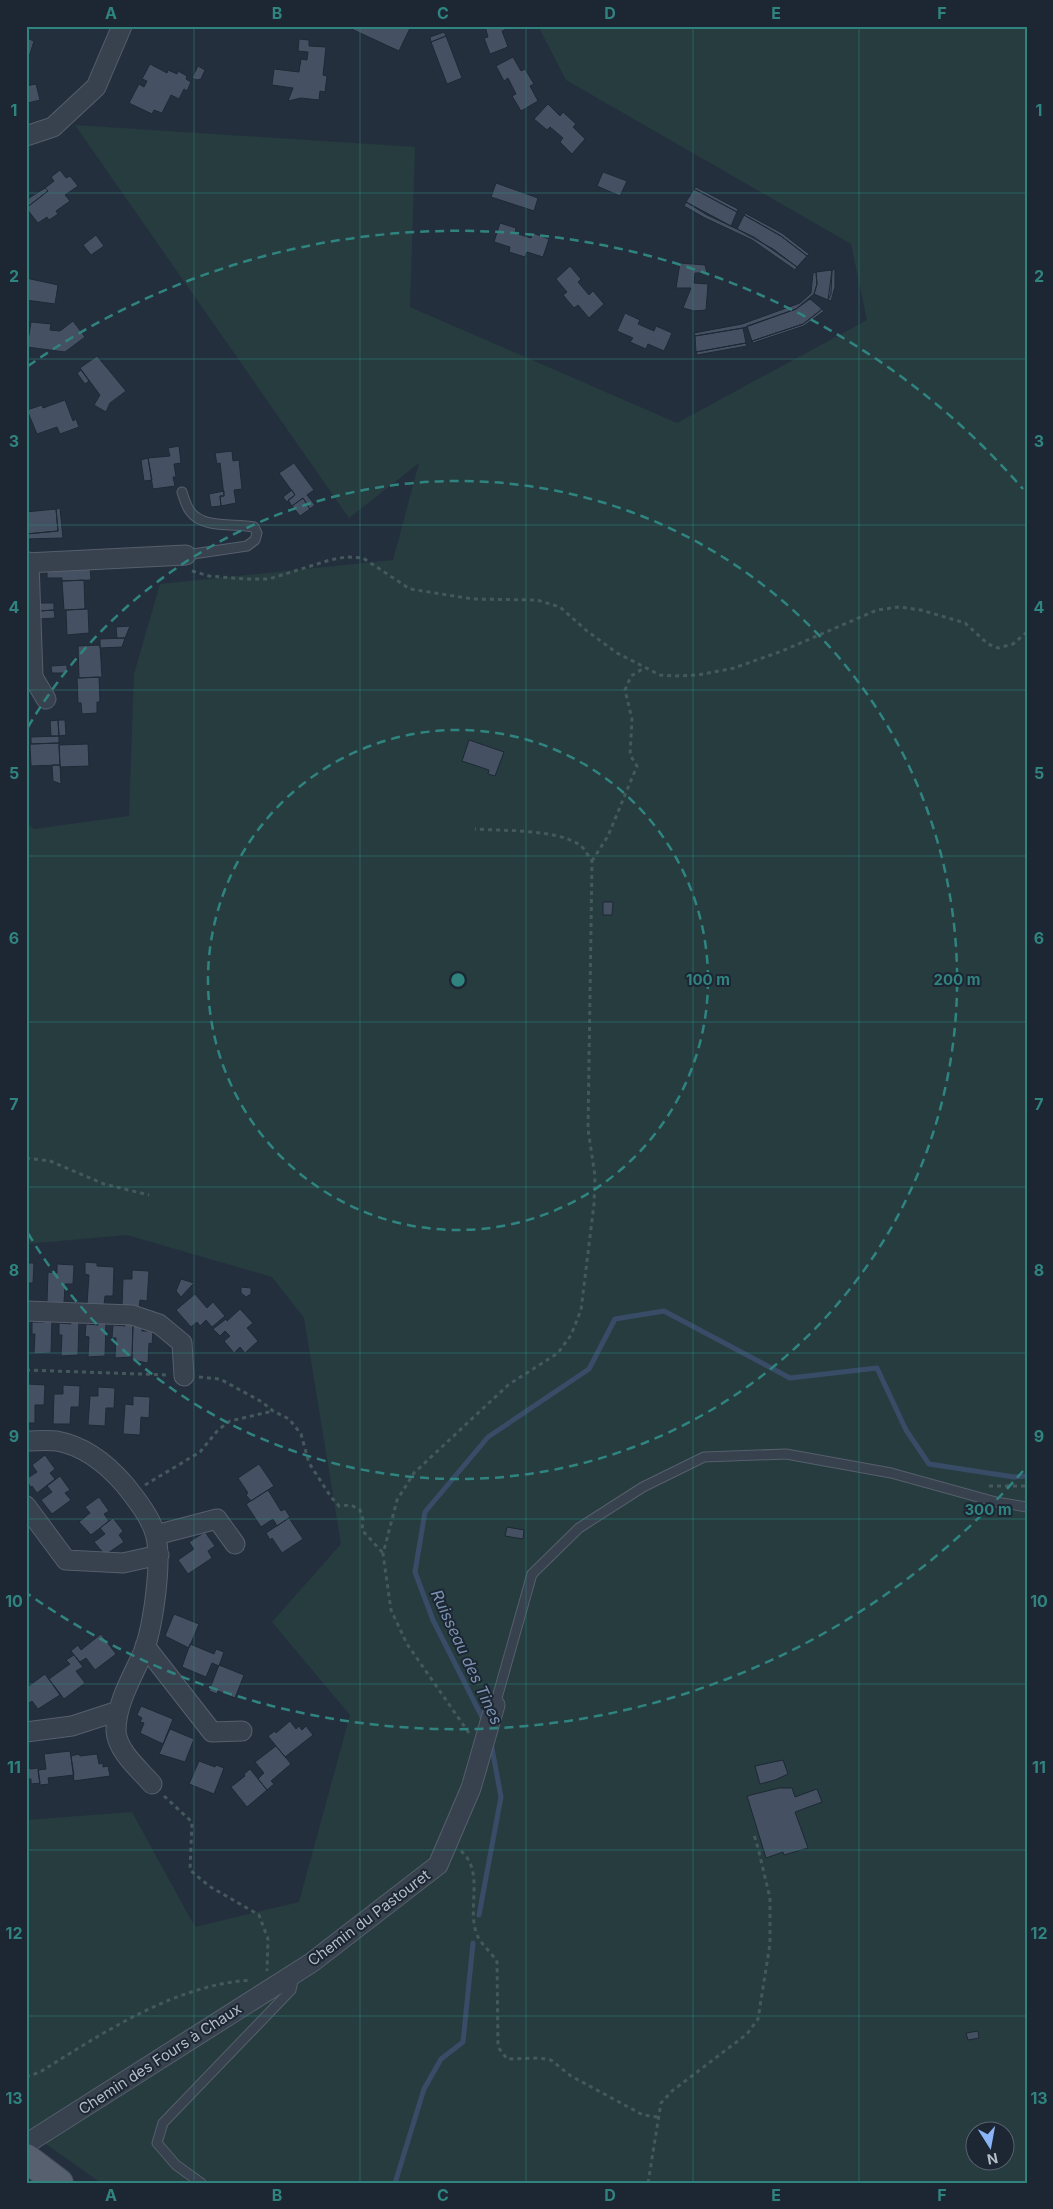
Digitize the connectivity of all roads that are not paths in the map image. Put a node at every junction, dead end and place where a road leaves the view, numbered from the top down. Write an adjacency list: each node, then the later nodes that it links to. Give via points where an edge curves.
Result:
1 (122, 26): 2 (street, via 96,87 53,127)
2 (26, 136)
3 (182, 492): 5 (lane, via 190,511 197,518 210,523 254,527 257,533 248,546)
4 (27, 563): 5 (street); 6 (street, via 32,677)
5 (189, 563)
6 (46, 699)
7 (26, 1311): 8 (street, via 132,1315 159,1324 182,1343)
8 (184, 1376)
9 (26, 1441): 12 (street, via 56,1441 84,1450 113,1471 131,1492)
10 (26, 1506): 14 (street, via 66,1560 123,1563)
11 (1027, 1507): 16 (lane, Chemin du Pastouret, via 996,1502 891,1473 786,1454 704,1457 643,1487 579,1528 532,1574)
12 (156, 1535): 13 (street, via 217,1519); 14 (street)
13 (235, 1544)
14 (158, 1555): 15 (street, via 154,1601)
15 (145, 1646): 17 (street); 18 (street, via 212,1732)
16 (495, 1705): 21 (street, Chemin du Pastouret, via 471,1788 438,1865)
17 (118, 1711): 19 (street, via 72,1726); 20 (street, via 116,1733 121,1747)
18 (242, 1731)
19 (26, 1732)
20 (152, 1784)
21 (295, 1973): 22 (street, Chemin des Fours à Chaux, via 266,1985); 25 (lane, via 291,1990 163,2123 157,2143 176,2165)
22 (26, 2144)
23 (26, 2158): 24 (main road)
24 (59, 2183)
25 (201, 2183)

